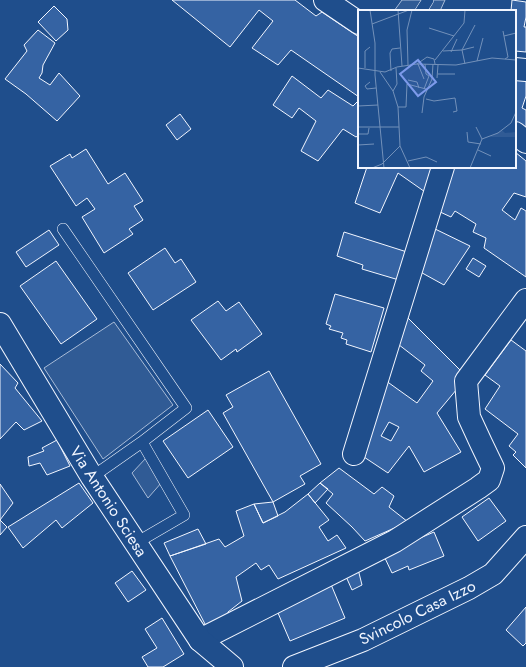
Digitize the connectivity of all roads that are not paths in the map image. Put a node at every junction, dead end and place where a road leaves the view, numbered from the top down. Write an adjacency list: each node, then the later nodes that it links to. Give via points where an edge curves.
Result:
1 (325, 0): 4 (street)
2 (428, 0): 3 (lane)
3 (422, 10)
4 (358, 22)
5 (516, 69): 6 (street)
6 (526, 70)
7 (516, 134): 8 (street)
8 (526, 142)
9 (443, 168): 14 (street)
10 (63, 230): 13 (lane, via 186,408)
11 (526, 300): 18 (street, via 466,381 469,416 493,468 489,480 395,541)
12 (0, 324): 15 (street, Via Antonio Sciesa)
13 (142, 442): 15 (lane); 17 (lane, via 184,515)
14 (354, 454)
15 (92, 477): 17 (street, Via Antonio Sciesa)
16 (526, 537): 20 (street, Svincolo Casa Izzo, via 493,574 469,588 363,640)
17 (136, 543): 18 (street, Via Antonio Sciesa)
18 (200, 640): 19 (street, Via Antonio Sciesa)
19 (232, 667)
20 (294, 667)

